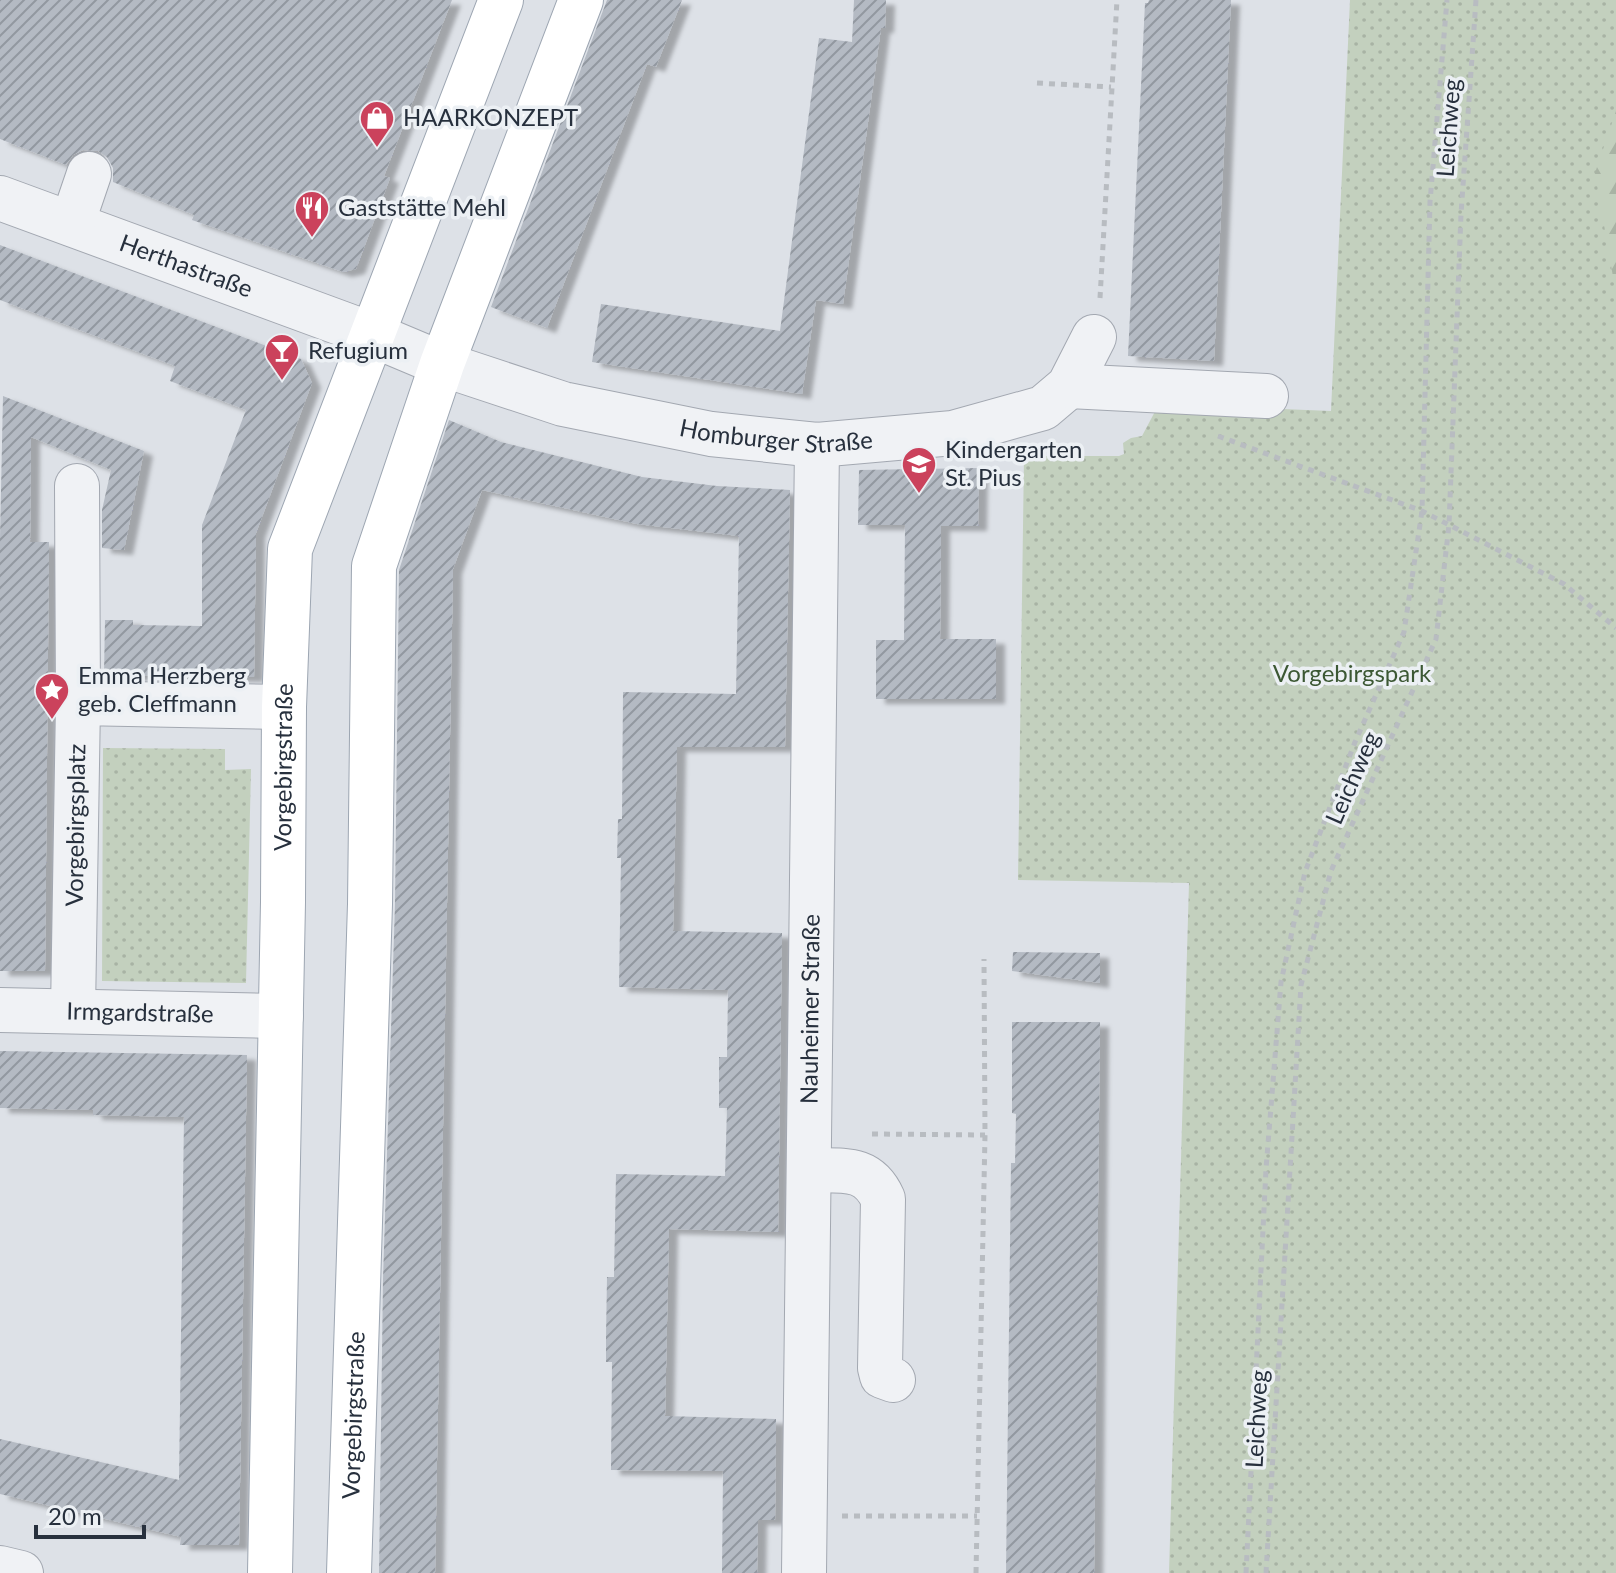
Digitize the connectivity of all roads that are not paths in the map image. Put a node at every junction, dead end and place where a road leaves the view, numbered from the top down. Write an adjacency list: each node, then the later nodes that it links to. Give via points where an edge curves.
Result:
1 (501, 0): 6 (main road, Vorgebirgstraße)
2 (581, 0): 8 (main road, Vorgebirgstraße)
3 (89, 174): 5 (street)
4 (0, 198): 5 (street, Herthastraße)
5 (72, 224): 6 (street, Herthastraße)
6 (373, 335): 8 (street, Homburger Straße); 14 (main road, Vorgebirgstraße, via 290,549)
7 (1094, 337): 9 (street, Homburger Straße)
8 (442, 364): 11 (street, Homburger Straße, via 563,404 711,434); 23 (main road, Vorgebirgstraße, via 374,566 370,904)
9 (1069, 386): 10 (street); 11 (street, Homburger Straße, via 1043,408 953,433)
10 (1266, 396)
11 (817, 445): 18 (street, Nauheimer Straße)
12 (77, 486): 13 (street, Vorgebirgsplatz)
13 (78, 703): 14 (street); 16 (street, Vorgebirgsplatz)
14 (284, 707): 17 (main road, Vorgebirgstraße)
15 (0, 1010): 16 (street, Irmgardstraße)
16 (73, 1011): 17 (street, Irmgardstraße)
17 (281, 1016): 22 (main road, Vorgebirgstraße)
18 (811, 1152): 19 (street, via 869,1178 883,1199 880,1368 882,1376); 24 (street, Nauheimer Straße)
19 (893, 1380)
20 (0, 1568): 21 (street)
21 (21, 1573)
22 (270, 1573)
23 (349, 1573)
24 (804, 1573)

